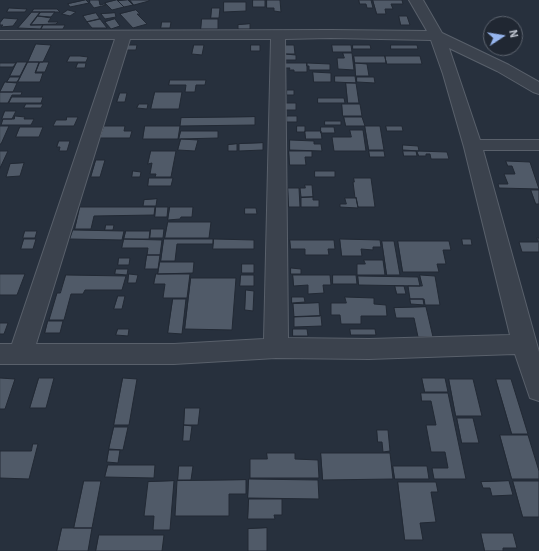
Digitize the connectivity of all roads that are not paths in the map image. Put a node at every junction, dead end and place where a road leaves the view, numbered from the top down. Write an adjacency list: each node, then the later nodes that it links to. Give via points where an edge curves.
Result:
1 (416, 0): 5 (street)
2 (0, 35): 3 (street)
3 (124, 35): 4 (street); 11 (street, via 73,190)
4 (278, 35): 5 (street); 10 (street)
5 (437, 36): 6 (street); 7 (street)
6 (539, 88)
7 (473, 145): 8 (street); 9 (street)
8 (539, 145)
9 (524, 344): 10 (street, via 369,349); 12 (street)
10 (276, 348): 11 (street, via 174,354)
11 (11, 354)
12 (539, 390)

